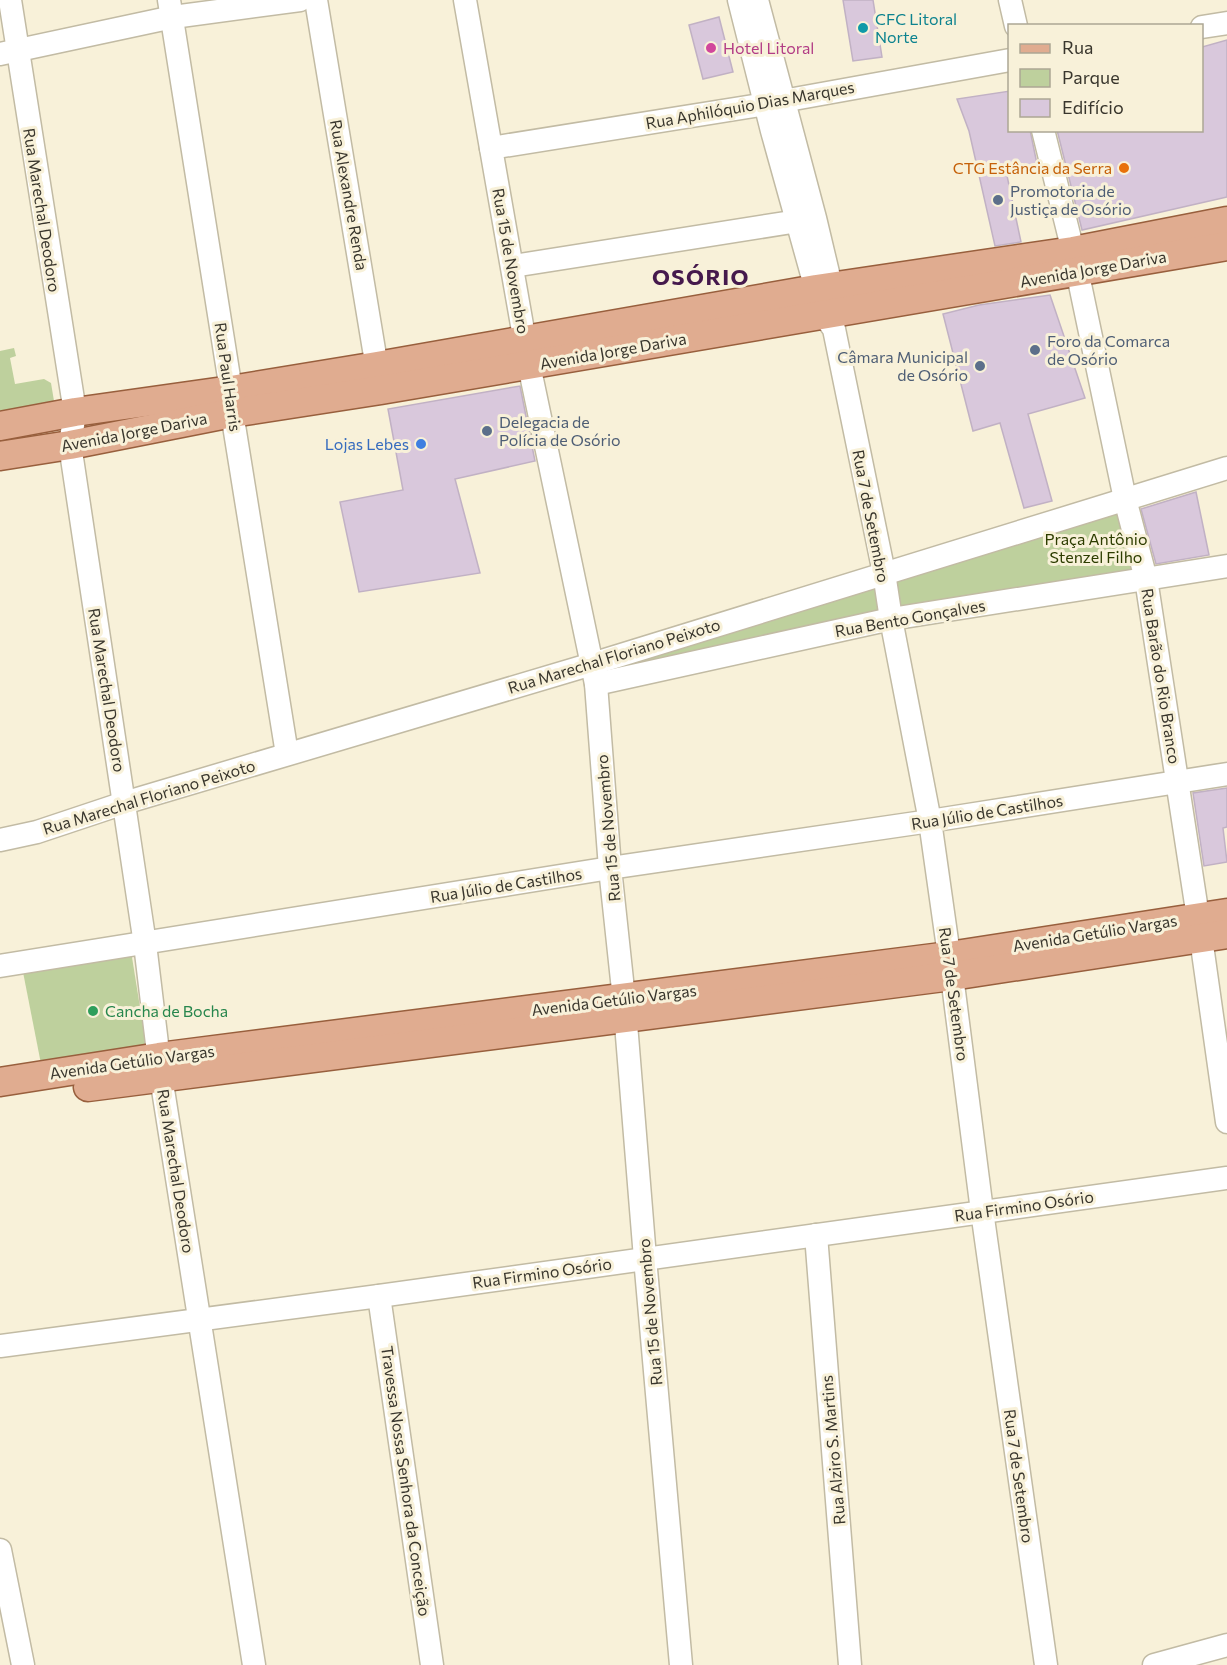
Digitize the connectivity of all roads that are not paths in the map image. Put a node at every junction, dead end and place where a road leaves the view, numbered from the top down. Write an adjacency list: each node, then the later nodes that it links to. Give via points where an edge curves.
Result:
1 (10, 0): 12 (street, Rua Marechal Deodoro)
2 (300, 0): 8 (street)
3 (316, 0): 25 (street, Rua Alexandre Renda)
4 (465, 0): 16 (street, Rua 15 de Novembro)
5 (740, 0): 14 (street, Rua 7 de Setembro)
6 (757, 0): 14 (street, Rua 7 de Setembro)
7 (1010, 0): 10 (street)
8 (171, 9): 12 (street); 26 (street, Rua Paul Harris)
9 (1227, 23): 11 (street)
10 (1016, 24)
11 (1203, 27)
12 (8, 53): 27 (street, Rua Marechal Deodoro)
13 (1008, 60): 14 (street, Rua Aphilóquio Dias Marques)
14 (774, 102): 16 (street, Rua Aphilóquio Dias Marques); 17 (street, Rua 7 de Setembro, via 772,131)
15 (1043, 132): 21 (street, Rua Barão do Rio Branco)
16 (491, 148): 22 (street, Rua 15 de Novembro)
17 (806, 220): 22 (street); 23 (street, Rua 7 de Setembro)
18 (1227, 221): 19 (main road, Avenida Jorge Dariva)
19 (1192, 240): 20 (main road, Avenida Jorge Dariva); 21 (main road, Avenida Jorge Dariva)
20 (1227, 246)
21 (1076, 261): 23 (main road, Avenida Jorge Dariva); 32 (street, Rua Barão do Rio Branco)
22 (513, 267): 24 (street, Rua 15 de Novembro)
23 (829, 306): 24 (main road, Avenida Jorge Dariva); 34 (street, Rua 7 de Setembro)
24 (527, 352): 25 (main road, Avenida Jorge Dariva); 37 (street, Rua 15 de Novembro)
25 (379, 378): 26 (main road, Avenida Jorge Dariva)
26 (231, 401): 27 (main road, Avenida Jorge Dariva); 29 (main road, Avenida Jorge Dariva); 38 (street, Rua Paul Harris)
27 (75, 412): 28 (main road, Avenida Jorge Dariva); 29 (street, Rua Marechal Deodoro)
28 (0, 426)
29 (70, 445): 30 (main road, Avenida Jorge Dariva); 41 (street, Rua Marechal Deodoro)
30 (0, 456)
31 (1227, 468): 32 (street, Rua Marechal Floriano Peixoto)
32 (1125, 499): 34 (street, Rua Marechal Floriano Peixoto); 35 (street, Rua Barão do Rio Branco)
33 (1227, 566): 35 (street, Rua Bento Gonçalves)
34 (884, 573): 36 (street, Rua 7 de Setembro); 37 (street, Rua Marechal Floriano Peixoto)
35 (1146, 579): 36 (street, Rua Bento Gonçalves); 40 (street, Rua Barão do Rio Branco)
36 (891, 619): 37 (street, Rua Bento Gonçalves); 42 (street, Rua 7 de Setembro)
37 (594, 674): 38 (street, Rua Marechal Floriano Peixoto); 44 (street, Rua 15 de Novembro)
38 (287, 754): 41 (street, Rua Marechal Floriano Peixoto)
39 (1227, 774): 40 (street, Rua Júlio de Castilhos)
40 (1178, 781): 42 (street, Rua Júlio de Castilhos); 46 (street, Rua Barão do Rio Branco)
41 (124, 803): 43 (street, Rua Marechal Floriano Peixoto); 47 (street, Rua Marechal Deodoro)
42 (930, 821): 44 (street, Rua Júlio de Castilhos); 49 (street, Rua 7 de Setembro)
43 (0, 840)
44 (610, 868): 47 (street, Rua Júlio de Castilhos); 50 (street, Rua 15 de Novembro)
45 (1227, 913): 46 (main road, Avenida Getúlio Vargas)
46 (1209, 930): 49 (main road, Avenida Getúlio Vargas, via 1127,938); 53 (street, Rua Barão do Rio Branco)
47 (146, 944): 48 (street, Rua Júlio de Castilhos); 51 (street, Rua Marechal Deodoro)
48 (0, 966)
49 (951, 966): 50 (main road, Avenida Getúlio Vargas); 55 (street, Rua 7 de Setembro)
50 (625, 1009): 51 (main road, Avenida Getúlio Vargas); 57 (street, Rua 15 de Novembro)
51 (160, 1067): 52 (main road, Avenida Getúlio Vargas); 59 (street, Rua Marechal Deodoro)
52 (1, 1090)
53 (1227, 1122)
54 (1227, 1178): 55 (street, Rua Firmino Osório)
55 (982, 1212): 56 (street, Rua Firmino Osório); 68 (street, Rua 7 de Setembro)
56 (816, 1235): 57 (street, Rua Firmino Osório); 67 (street, Rua Alziro S. Martins)
57 (645, 1258): 58 (street, Rua Firmino Osório); 66 (street, Rua 15 de Novembro)
58 (380, 1296): 59 (street, Rua Firmino Osório); 65 (street, Travessa Nossa Senhora da Conceição)
59 (200, 1320): 60 (street, Rua Firmino Osório); 64 (street, Rua Marechal Deodoro)
60 (0, 1346)
61 (0, 1550): 63 (street)
62 (1227, 1645): 69 (street)
63 (23, 1665)
64 (254, 1665)
65 (432, 1665)
66 (681, 1665)
67 (850, 1665)
68 (1046, 1665)
69 (1154, 1665)

